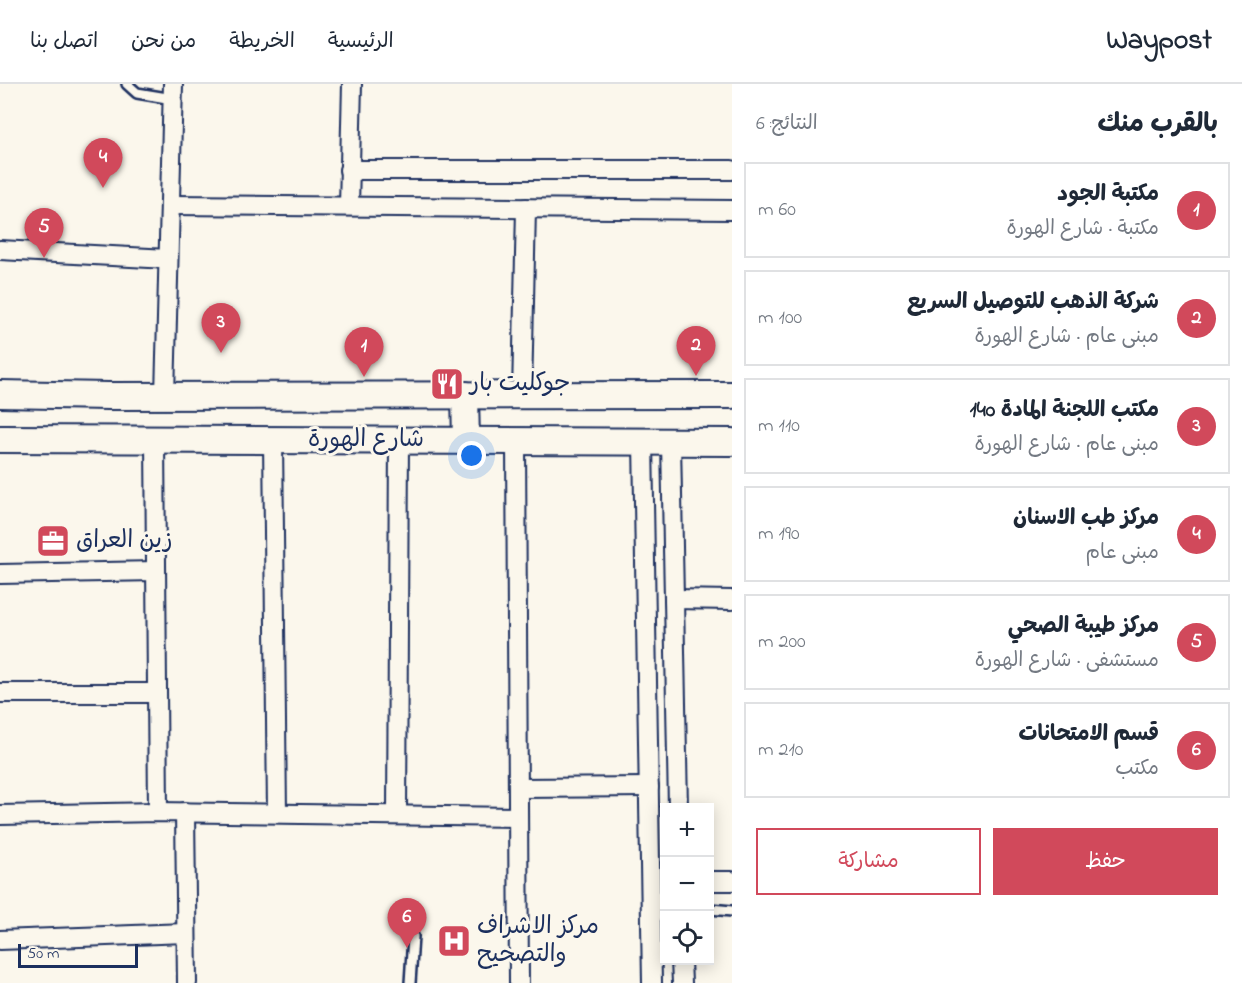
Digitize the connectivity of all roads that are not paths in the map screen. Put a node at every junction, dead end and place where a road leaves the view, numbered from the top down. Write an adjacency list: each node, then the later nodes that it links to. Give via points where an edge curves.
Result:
1 (127, 84): 3 (lane, via 137,93)
2 (352, 84): 4 (street)
3 (173, 92): 6 (street)
4 (350, 170): 5 (street); 7 (street)
5 (732, 170)
6 (170, 205): 7 (street); 11 (street)
7 (349, 206): 8 (street)
8 (526, 208): 9 (street); 14 (street)
9 (732, 210)
10 (0, 250): 11 (street)
11 (168, 259): 16 (street)
12 (0, 394): 16 (main road, شارع الهورة)
13 (465, 395): 14 (main road, شارع الهورة); 16 (main road, شارع الهورة); 21 (main road)
14 (522, 395): 15 (main road, شارع الهورة)
15 (732, 395)
16 (165, 396)
17 (0, 439): 18 (main road, شارع الهورة)
18 (155, 439): 19 (main road, شارع الهورة); 26 (street)
19 (273, 440): 20 (main road, شارع الهورة); 38 (street)
20 (399, 440): 21 (main road, شارع الهورة); 40 (street)
21 (466, 441): 22 (main road, شارع الهورة)
22 (516, 441): 23 (main road, شارع الهورة); 33 (street)
23 (643, 441): 24 (main road, شارع الهورة); 32 (street)
24 (671, 442): 25 (main road, شارع الهورة); 28 (street)
25 (732, 442)
26 (156, 571): 27 (street); 31 (street)
27 (0, 574)
28 (674, 599): 29 (street); 34 (street)
29 (732, 600)
30 (0, 693): 31 (street)
31 (157, 693): 36 (street)
32 (649, 787): 33 (street); 35 (street)
33 (518, 788): 41 (street)
34 (678, 803)
35 (657, 810): 42 (street)
36 (158, 812): 37 (street); 39 (street)
37 (185, 812): 38 (street); 47 (street)
38 (277, 813): 40 (street)
39 (0, 814)
40 (398, 815): 41 (street)
41 (518, 817): 53 (street)
42 (657, 835): 54 (street)
43 (714, 881): 44 (street)
44 (732, 881)
45 (714, 909): 46 (lane)
46 (732, 910)
47 (186, 933): 49 (street); 51 (street)
48 (413, 936): 52 (lane)
49 (0, 940)
50 (681, 965): 55 (street)
51 (187, 983)
52 (410, 983)
53 (519, 983)
54 (652, 983)
55 (682, 983)

